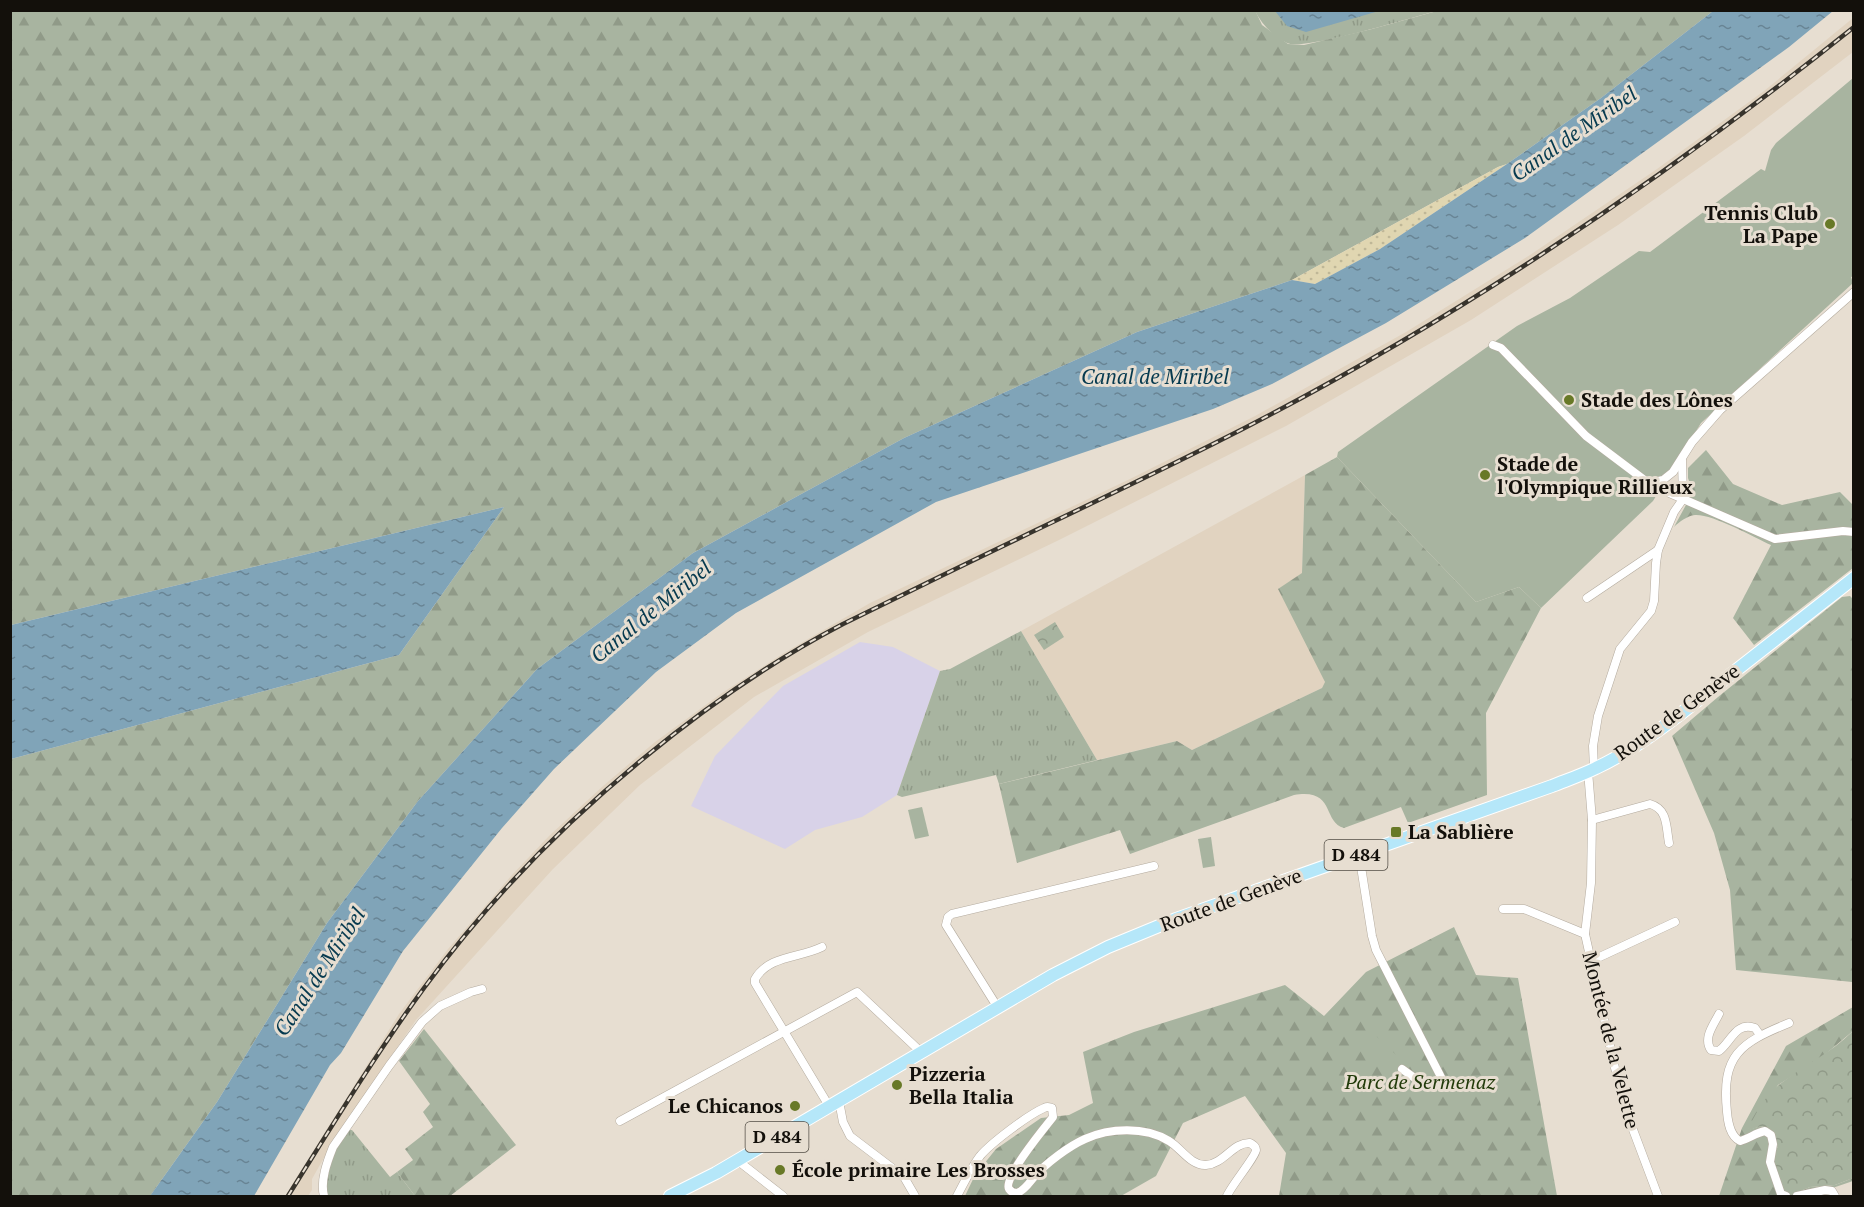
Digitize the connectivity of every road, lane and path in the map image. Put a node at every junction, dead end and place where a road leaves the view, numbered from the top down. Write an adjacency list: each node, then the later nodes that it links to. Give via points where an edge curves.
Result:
1 (1854, 292): 3 (street, via 1720,410)
2 (1493, 345): 4 (street, via 1501,348 1586,436)
3 (1682, 460): 4 (street, via 1663,480); 5 (street)
4 (1649, 483): 5 (street)
5 (1683, 499): 6 (street, via 1775,539); 7 (street, Montée de la Velette)
6 (1854, 532)
7 (1658, 550): 9 (street); 10 (street, Montée de la Velette, via 1652,611 1620,649 1598,716)
8 (1854, 578): 10 (main road, Route de Genève / D 484, via 1653,735)
9 (1587, 598)
10 (1591, 770): 11 (street, Montée de la Velette); 13 (main road, Route de Genève / D 484)
11 (1592, 820): 12 (street, via 1650,804 1662,809 1665,815); 17 (street, Montée de la Velette)
12 (1669, 843)
13 (1359, 854): 21 (main road, Route de Genève / D 484, via 1108,947); 27 (street, via 1376,950 1442,1079 1435,1086)
14 (1154, 866): 21 (street, via 948,917 946,925)
15 (1503, 909): 17 (street, via 1524,909)
16 (1676, 922): 19 (street)
17 (1585, 934): 19 (street, Montée de la Velette)
18 (822, 947): 24 (street, via 768,965 755,979)
19 (1591, 961): 37 (street, Montée de la Velette, via 1615,1068)
20 (482, 989): 31 (street, via 440,1006 422,1022 333,1147 323,1182)
21 (998, 1008): 26 (main road, Route de Genève / D 484)
22 (1719, 1014): 25 (street, via 1708,1037 1711,1050 1719,1051 1735,1032 1745,1027 1755,1028)
23 (1789, 1023): 25 (street)
24 (784, 1031): 26 (street, via 857,992); 28 (street); 29 (street)
25 (1760, 1035): 38 (street, via 1746,1044 1730,1064 1726,1106 1736,1139 1765,1131 1771,1135 1770,1162)
26 (921, 1052): 28 (main road, Route de Genève / D 484)
27 (1402, 1069)
28 (834, 1104): 30 (main road, Route de Genève / D 484); 34 (street, via 850,1136 904,1177)
29 (620, 1121)
30 (737, 1160): 32 (main road, Route de Genève / D 484); 33 (street)
31 (324, 1197)
32 (670, 1197)
33 (783, 1197)
34 (915, 1197)
35 (957, 1197): 36 (street, via 987,1149 1049,1107 1053,1108 1053,1117 1010,1178 1009,1190 1018,1193 1024,1189 1078,1142 1123,1130 1163,1138 1205,1165 1250,1143 1256,1151 1254,1156)
36 (1227, 1197)
37 (1658, 1197)
38 (1786, 1197)
39 (1797, 1197): 40 (street, via 1825,1190 1832,1191)
40 (1835, 1197)

